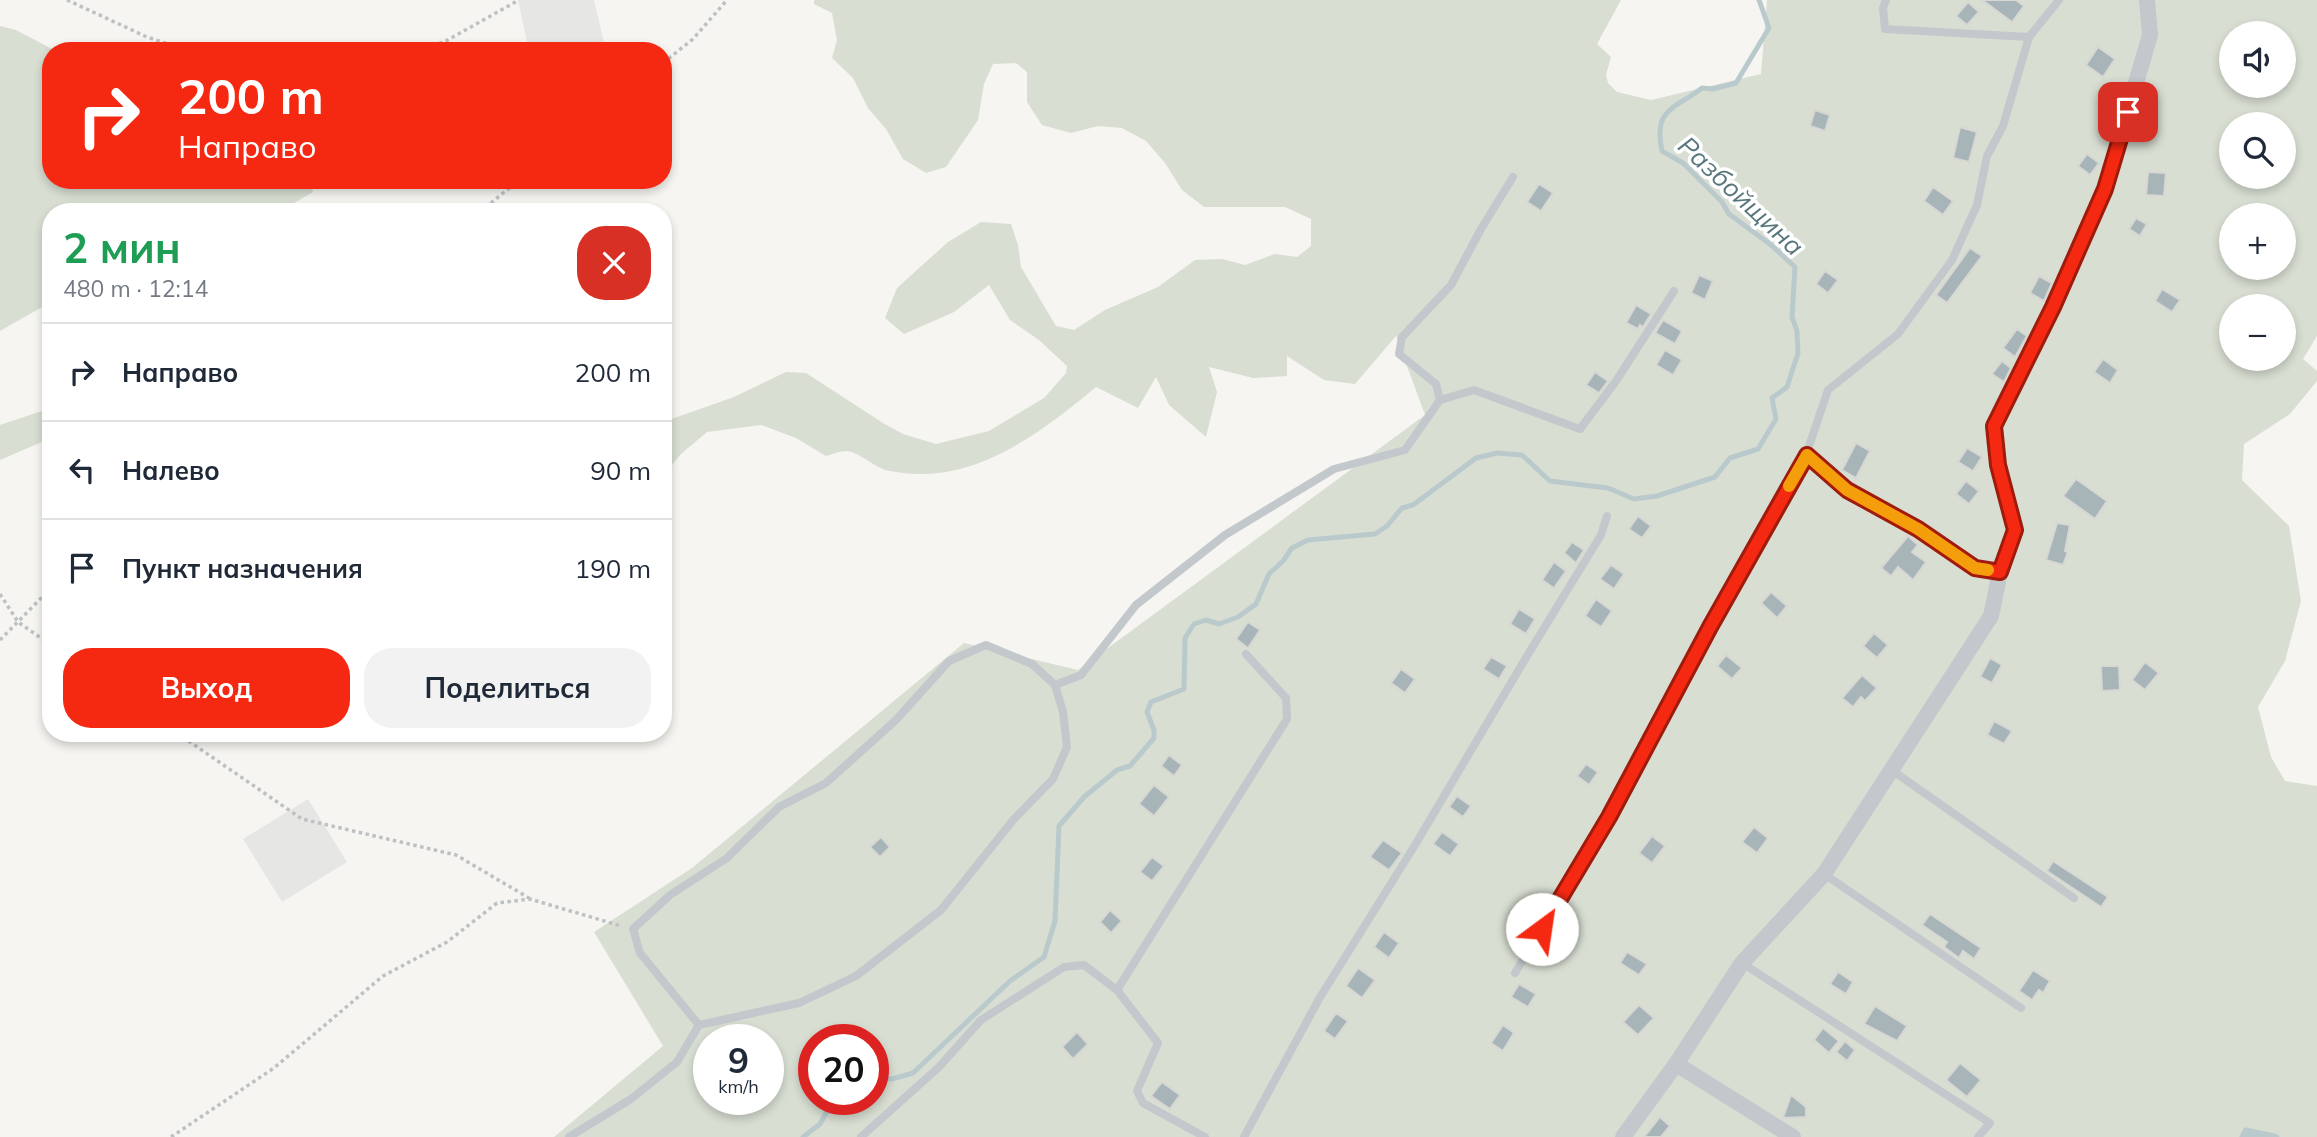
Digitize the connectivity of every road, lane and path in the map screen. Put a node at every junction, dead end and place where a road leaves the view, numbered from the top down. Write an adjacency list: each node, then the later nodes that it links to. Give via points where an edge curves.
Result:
1 (66, 0): 8 (path)
2 (519, 0): 9 (path)
3 (727, 0): 10 (path)
4 (1886, 0): 7 (lane, via 1885,29)
5 (2059, 0): 7 (lane)
6 (2147, 0): 18 (street, via 2150,35 2105,189 1994,426 1998,465 2015,530)
7 (2029, 37): 16 (lane, via 2003,126 1987,156 1977,205 1952,260 1898,334 1828,390)
8 (162, 42)
9 (441, 42)
10 (672, 56)
11 (1513, 177): 15 (lane, via 1451,285 1402,337 1399,354 1436,384)
12 (509, 189): 13 (path)
13 (491, 203)
14 (1674, 291): 15 (lane, via 1580,429 1474,390)
15 (1440, 400): 25 (lane, via 1405,450 1334,469 1225,534 1136,605 1081,676)
16 (1807, 455): 18 (lane, via 1847,490 1918,529 1975,568); 33 (lane, via 1609,817)
17 (1607, 516): 44 (lane, via 1601,535 1319,999)
18 (2000, 572): 27 (street, via 1991,615)
19 (0, 594): 21 (path)
20 (42, 597): 21 (path)
21 (18, 622): 22 (path); 23 (path)
22 (42, 639)
23 (0, 640)
24 (1246, 654): 34 (lane, via 1286,698 1287,719)
25 (1055, 685): 31 (lane, via 1032,664 986,645 949,661 896,720 826,783 779,807 727,858 670,895); 37 (lane, via 1068,747 1053,779 941,909 856,976 799,1003)
26 (190, 742): 30 (path, via 302,819 456,855)
27 (1893, 771): 28 (street); 29 (lane)
28 (1824, 874): 32 (street); 35 (lane)
29 (2074, 898)
30 (530, 899): 31 (path); 40 (path, via 496,902 447,942 383,976 274,1068)
31 (634, 929): 36 (lane, via 640,953)
32 (1742, 963): 39 (street); 47 (lane, via 1990,1123)
33 (1515, 973)
34 (1117, 989): 42 (lane, via 1084,965 1064,967 981,1020 939,1067); 43 (lane, via 1158,1043 1137,1091 1143,1103)
35 (2021, 1008)
36 (697, 1024)
37 (708, 1024)
38 (693, 1036): 41 (lane, via 677,1062 631,1099)
39 (1676, 1064): 45 (street); 46 (street)
40 (171, 1137)
41 (569, 1137)
42 (861, 1137)
43 (1205, 1137)
44 (1244, 1137)
45 (1623, 1137)
46 (1793, 1137)
47 (1978, 1137)

